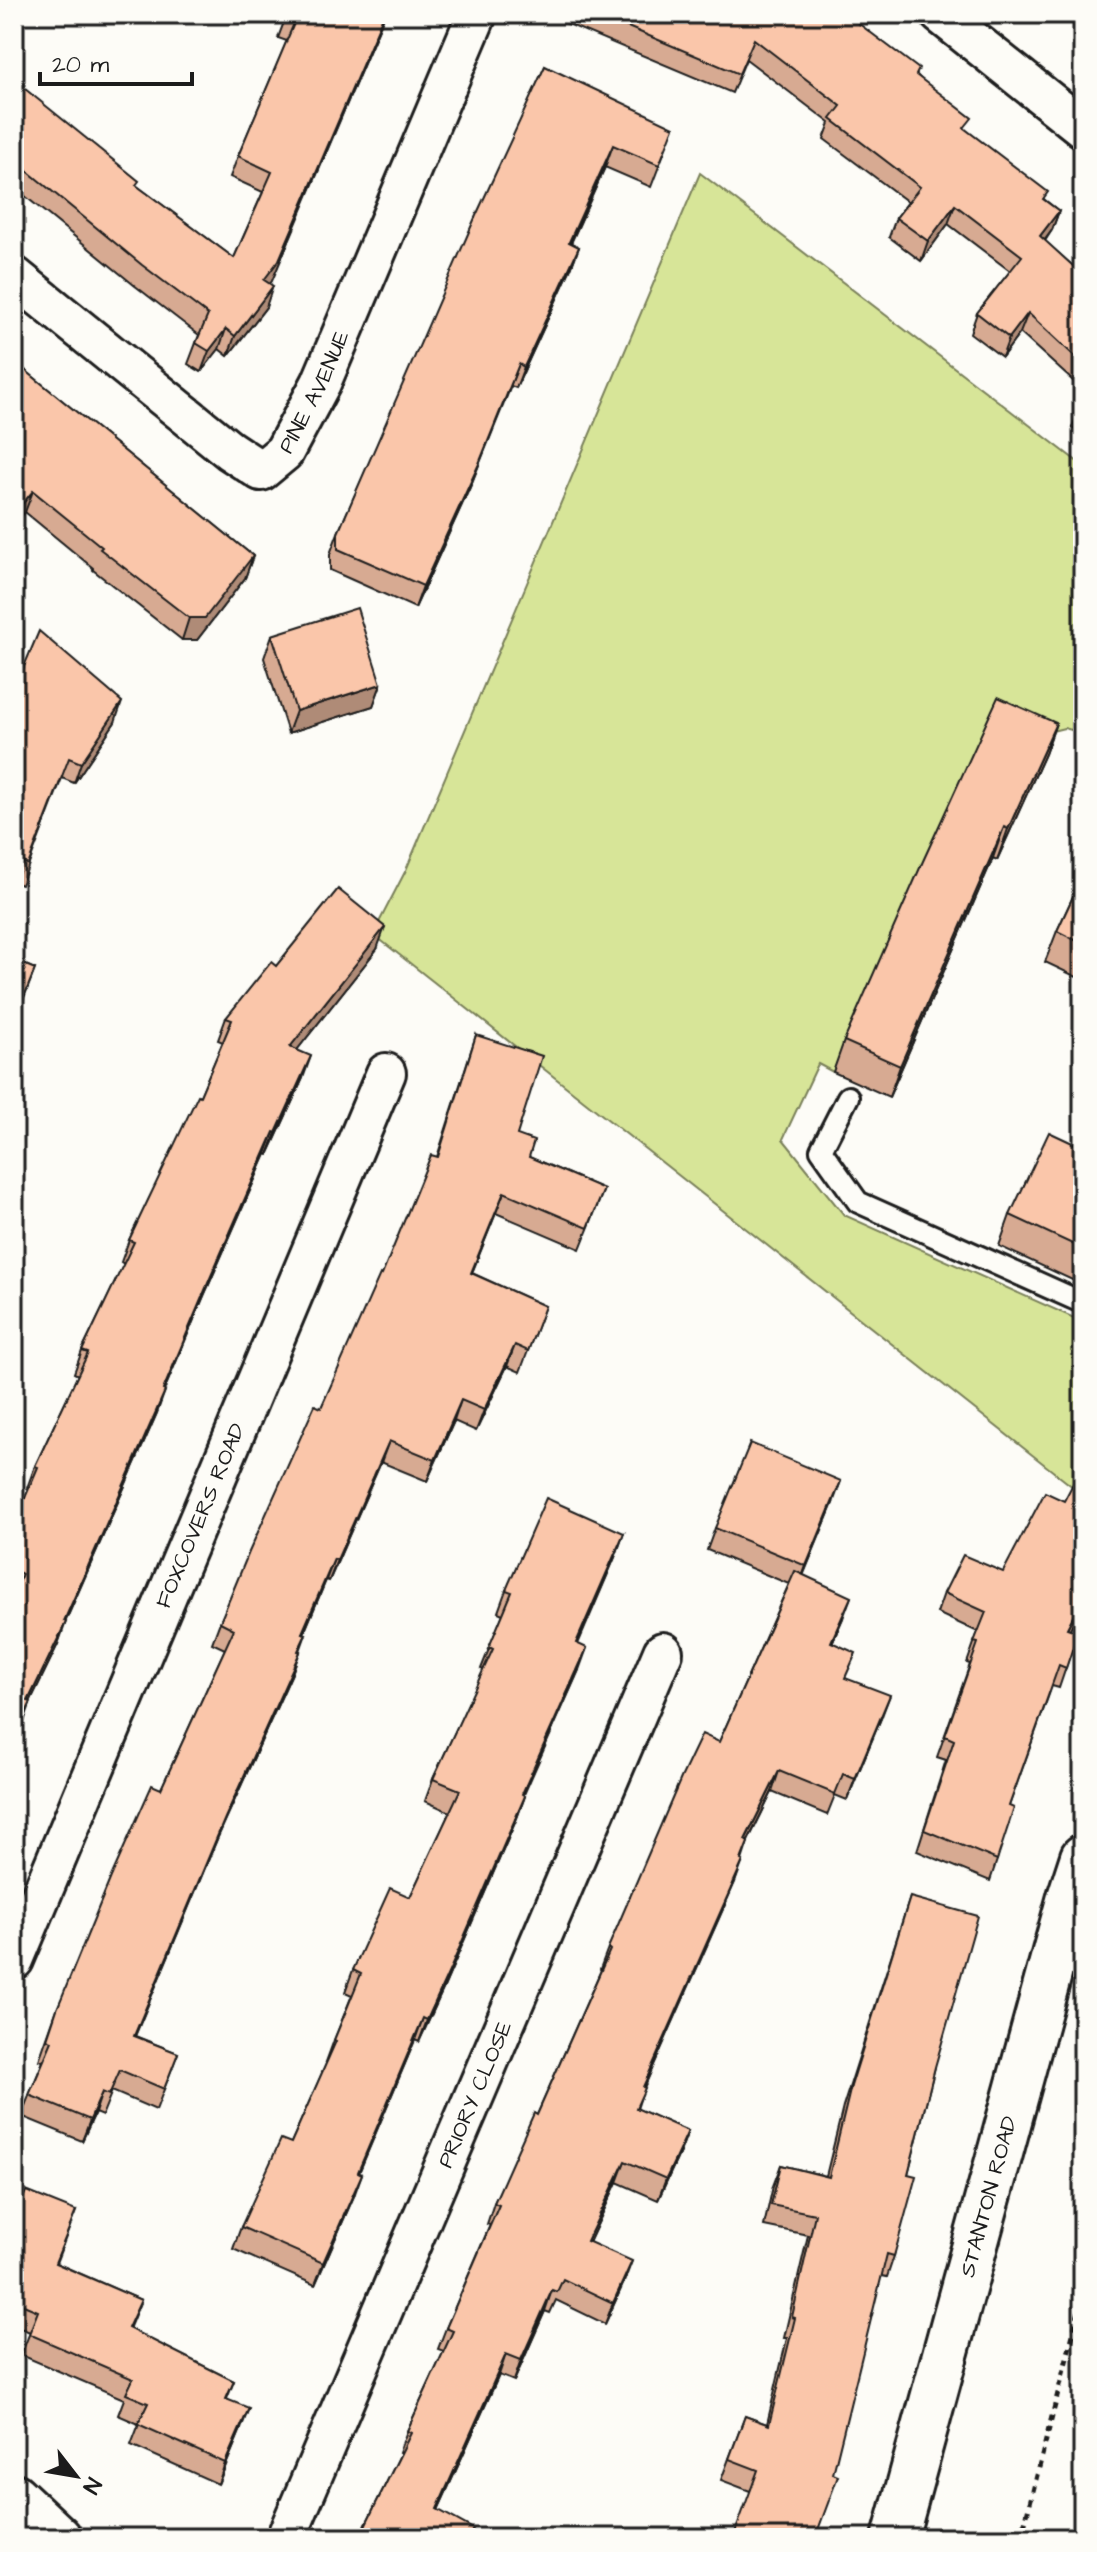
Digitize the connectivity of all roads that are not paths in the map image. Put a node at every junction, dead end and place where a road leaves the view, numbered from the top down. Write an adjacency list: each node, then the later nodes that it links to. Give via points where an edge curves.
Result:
1 (477, 14): 4 (street, PINE AVENUE, via 321,383 284,452 261,471)
2 (940, 14): 3 (street)
3 (1083, 128)
4 (14, 276)
5 (386, 1073): 10 (street, FOXCOVERS ROAD)
6 (848, 1097): 7 (lane, via 821,1150 858,1202)
7 (1083, 1303)
8 (663, 1652): 13 (street, PRIORY CLOSE)
9 (1083, 1857): 14 (street, STANTON ROAD)
10 (14, 1960)
11 (14, 2496): 12 (street)
12 (59, 2538)
13 (286, 2538)
14 (895, 2538)

